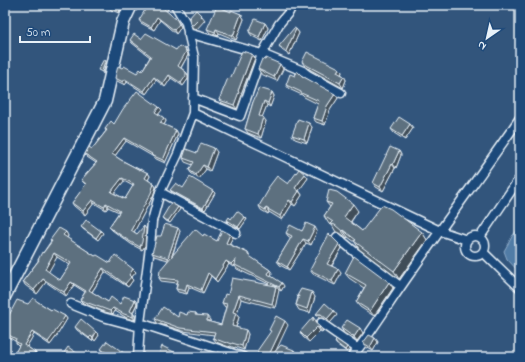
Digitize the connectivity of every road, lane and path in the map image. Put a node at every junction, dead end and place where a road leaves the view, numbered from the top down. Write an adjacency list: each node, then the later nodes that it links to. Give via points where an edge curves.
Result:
1 (131, 5): 20 (main road, via 123,22 105,101)
2 (175, 5): 4 (street, via 186,23)
3 (292, 5): 5 (street)
4 (188, 33): 5 (street); 7 (street, via 194,57)
5 (262, 54): 6 (street, via 303,71); 7 (street, via 240,116)
6 (341, 94)
7 (193, 98): 8 (street)
8 (193, 113): 11 (street); 12 (street)
9 (520, 118): 12 (street)
10 (520, 180): 15 (street, via 516,182)
11 (160, 192): 13 (street); 23 (street, via 152,221)
12 (440, 231): 16 (street); 18 (street)
13 (236, 233)
14 (337, 237): 18 (street)
15 (480, 237): 16 (street, via 473,236); 17 (street, via 484,242)
16 (467, 240): 17 (street, via 465,246 470,255 477,256)
17 (483, 252): 19 (street)
18 (400, 286): 24 (street)
19 (520, 288)
20 (5, 296)
21 (71, 304): 23 (street, via 103,317)
22 (321, 323): 24 (street)
23 (140, 325): 25 (street); 26 (street)
24 (358, 350): 27 (street)
25 (138, 357)
26 (243, 357)
27 (352, 357)

